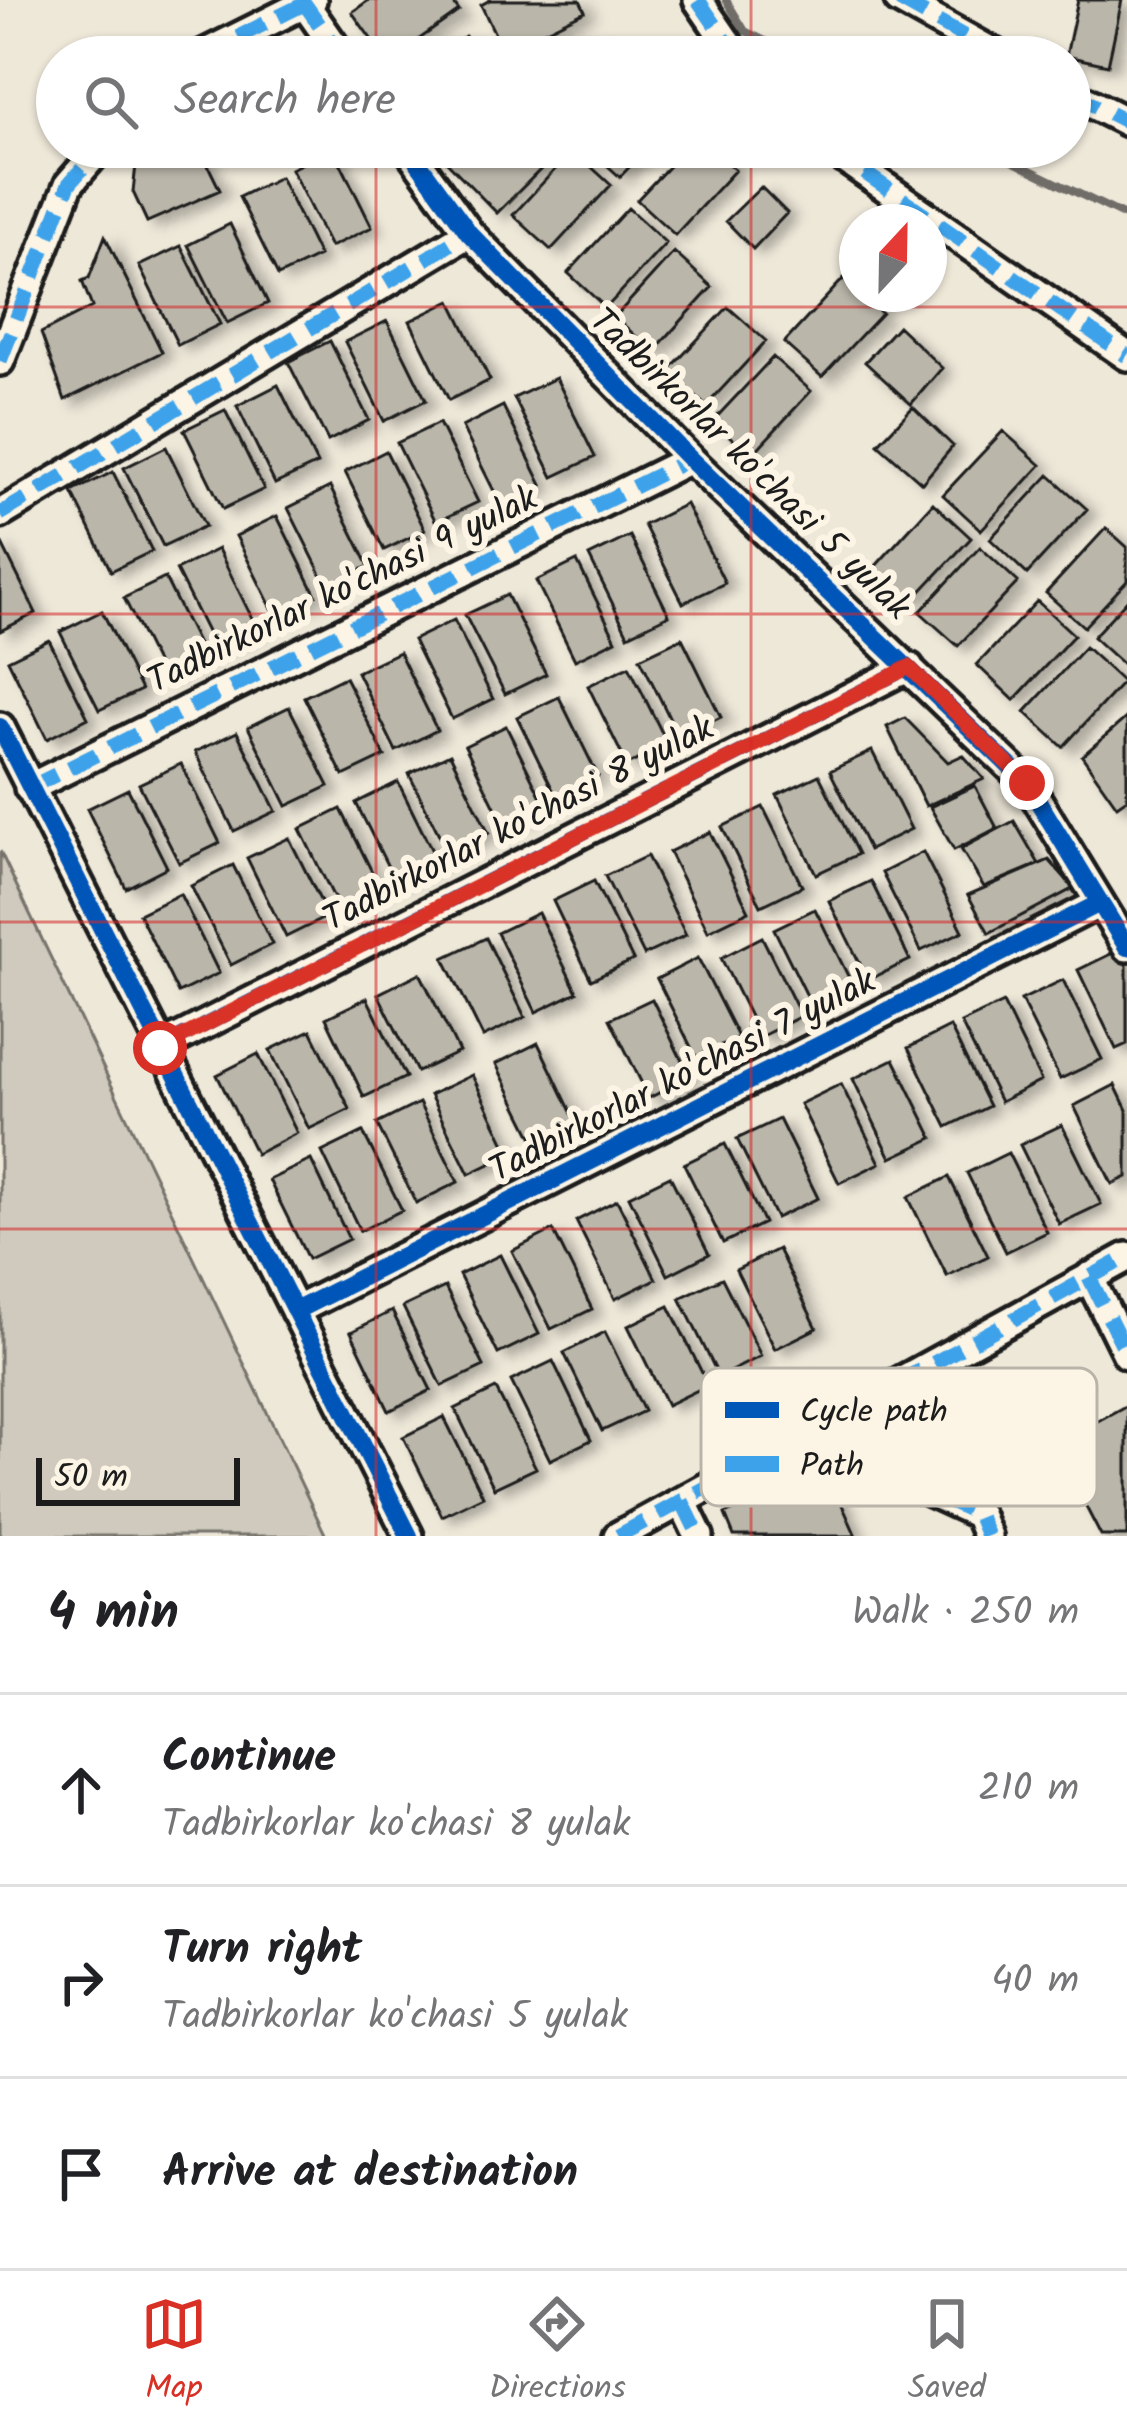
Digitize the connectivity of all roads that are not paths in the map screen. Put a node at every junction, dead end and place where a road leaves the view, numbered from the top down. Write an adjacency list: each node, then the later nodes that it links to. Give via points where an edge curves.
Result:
1 (698, 0): 6 (street)
2 (899, 0): 7 (street)
3 (306, 2): 4 (street); 5 (street)
4 (239, 36)
5 (328, 36)
6 (723, 36)
7 (963, 36)
8 (1091, 104): 9 (street)
9 (1127, 122)
10 (83, 168): 15 (street, via 69,184)
11 (422, 168): 13 (street, Tadbirkorlar ko'chasi 5 yulak)
12 (858, 168): 14 (street)
13 (469, 233): 16 (street, Tadbirkorlar ko'chasi 5 yulak); 17 (street)
14 (1127, 356)
15 (0, 361)
16 (690, 459): 18 (street, Tadbirkorlar ko'chasi 5 yulak); 20 (street, Tadbirkorlar ko'chasi 9 yulak)
17 (0, 514)
18 (909, 667): 21 (street, Tadbirkorlar ko'chasi 5 yulak, via 1027,783); 23 (street, Tadbirkorlar ko'chasi 8 yulak)
19 (0, 727): 20 (street)
20 (29, 788): 23 (street)
21 (1100, 903): 22 (street, Tadbirkorlar ko'chasi 5 yulak); 26 (street, Tadbirkorlar ko'chasi 7 yulak)
22 (1127, 946)
23 (160, 1048): 26 (street)
24 (1127, 1257): 25 (street)
25 (1090, 1276): 27 (street); 28 (street)
26 (295, 1311): 32 (street)
27 (1127, 1354)
28 (920, 1368)
29 (701, 1490): 30 (street)
30 (682, 1501): 33 (street); 34 (street)
31 (960, 1506): 35 (street, via 978,1514)
32 (409, 1536)
33 (618, 1536)
34 (699, 1536)
35 (987, 1536)

